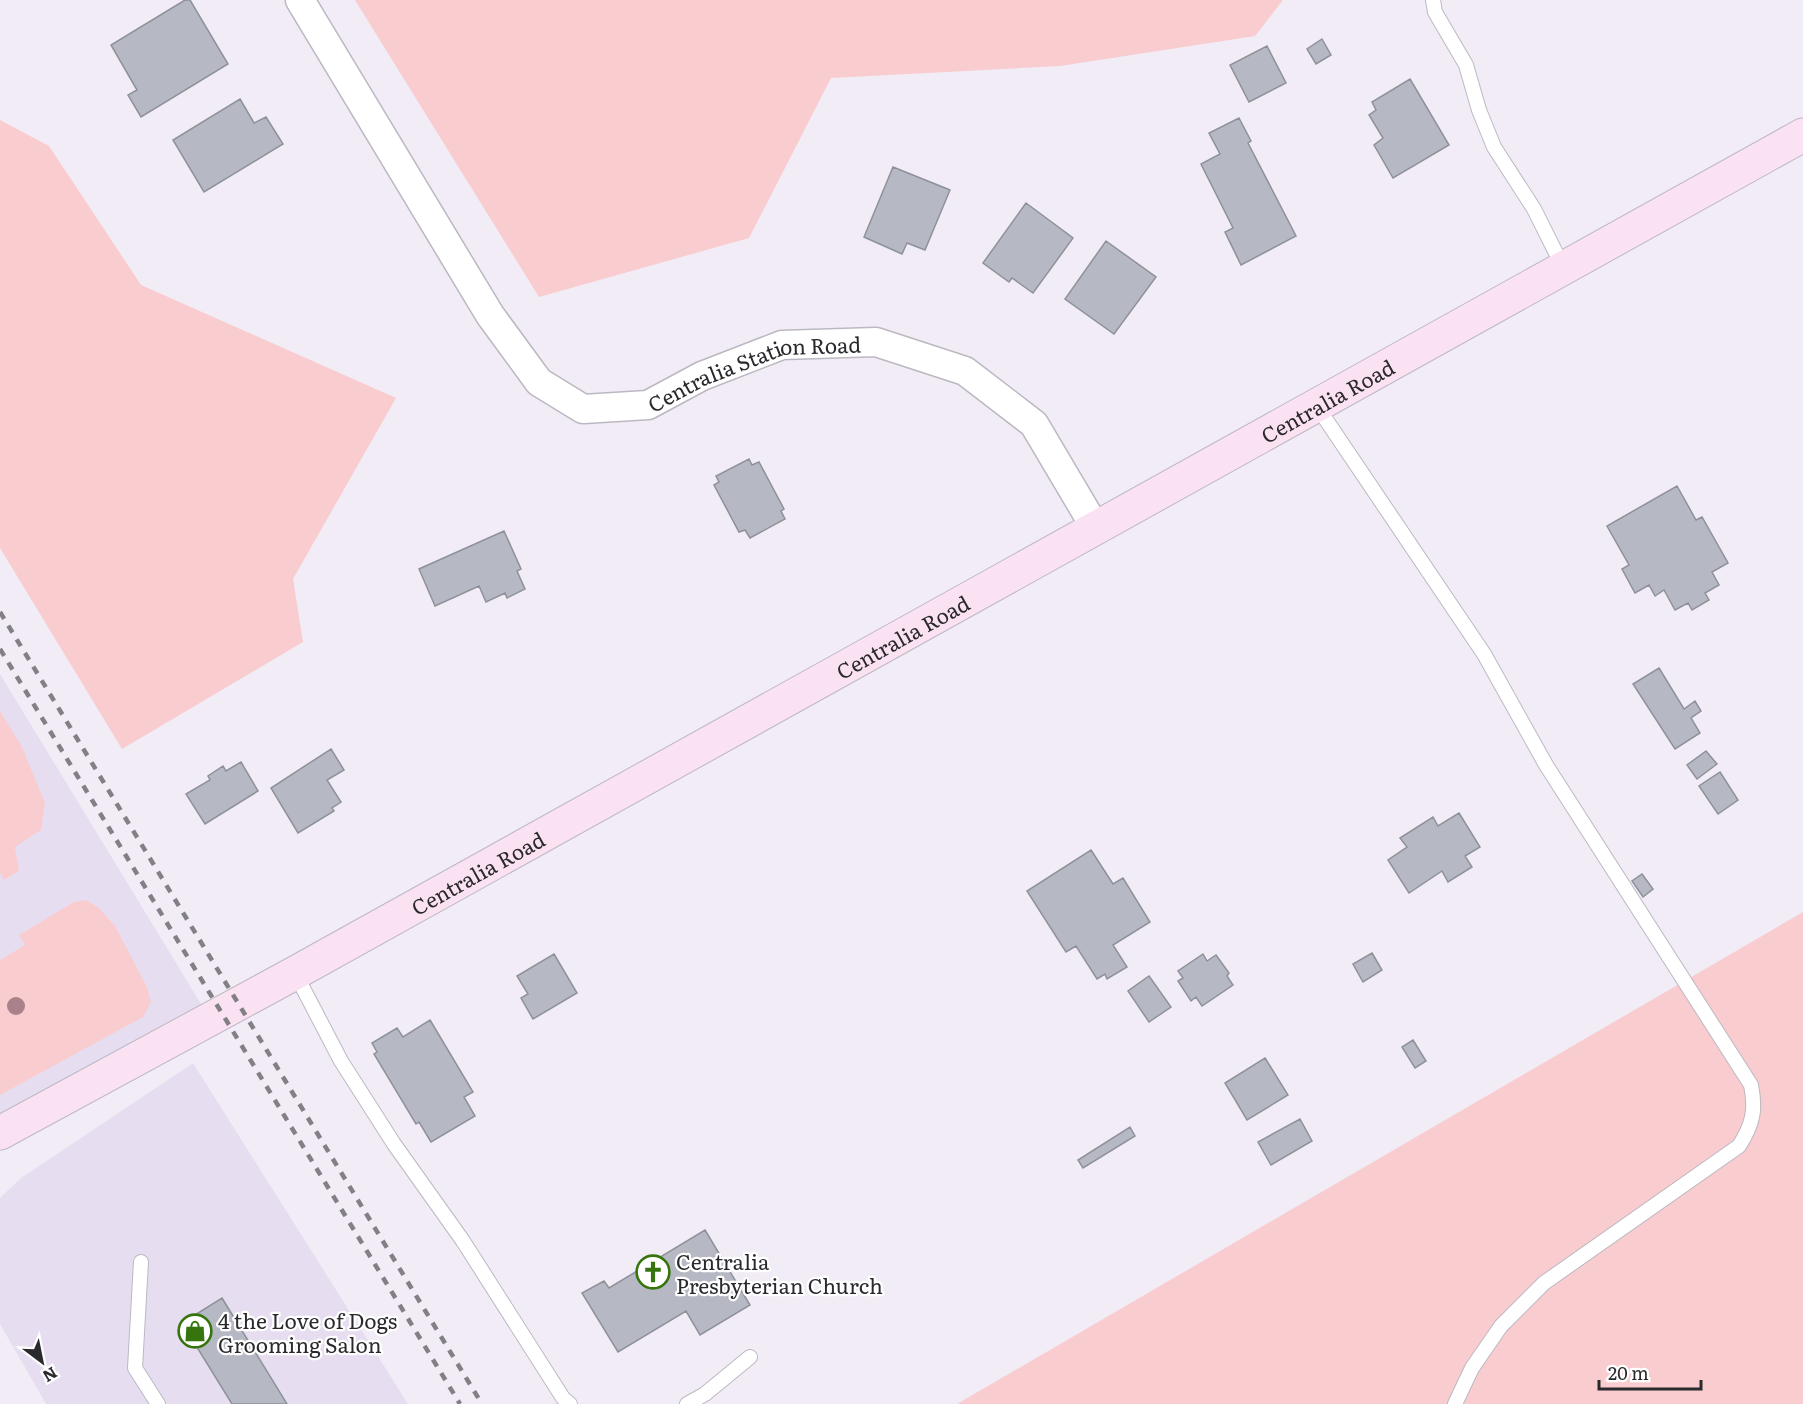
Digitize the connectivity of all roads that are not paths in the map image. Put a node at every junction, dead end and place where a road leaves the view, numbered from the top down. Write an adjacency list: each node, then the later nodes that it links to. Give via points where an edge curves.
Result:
1 (300, 0): 6 (street, Centralia Station Road, via 490,315 539,382 583,409 648,405 702,376 782,345 876,342 965,370 1034,424)
2 (1433, 0): 4 (lane, via 1435,12 1466,65 1494,147 1534,209)
3 (1803, 135): 4 (main road, Centralia Road)
4 (1564, 269): 5 (main road, Centralia Road)
5 (1316, 405): 6 (main road, Centralia Road); 14 (lane, via 1484,654 1546,765 1751,1085 1755,1106 1751,1127 1739,1146 1544,1283 1501,1326 1472,1368)
6 (1095, 527): 7 (main road, Centralia Road)
7 (295, 973): 8 (main road, Centralia Road); 12 (lane, via 376,1116)
8 (0, 1132)
9 (141, 1262): 11 (lane, via 135,1368)
10 (750, 1357): 13 (lane)
11 (158, 1404)
12 (570, 1404)
13 (687, 1404)
14 (1455, 1404)

